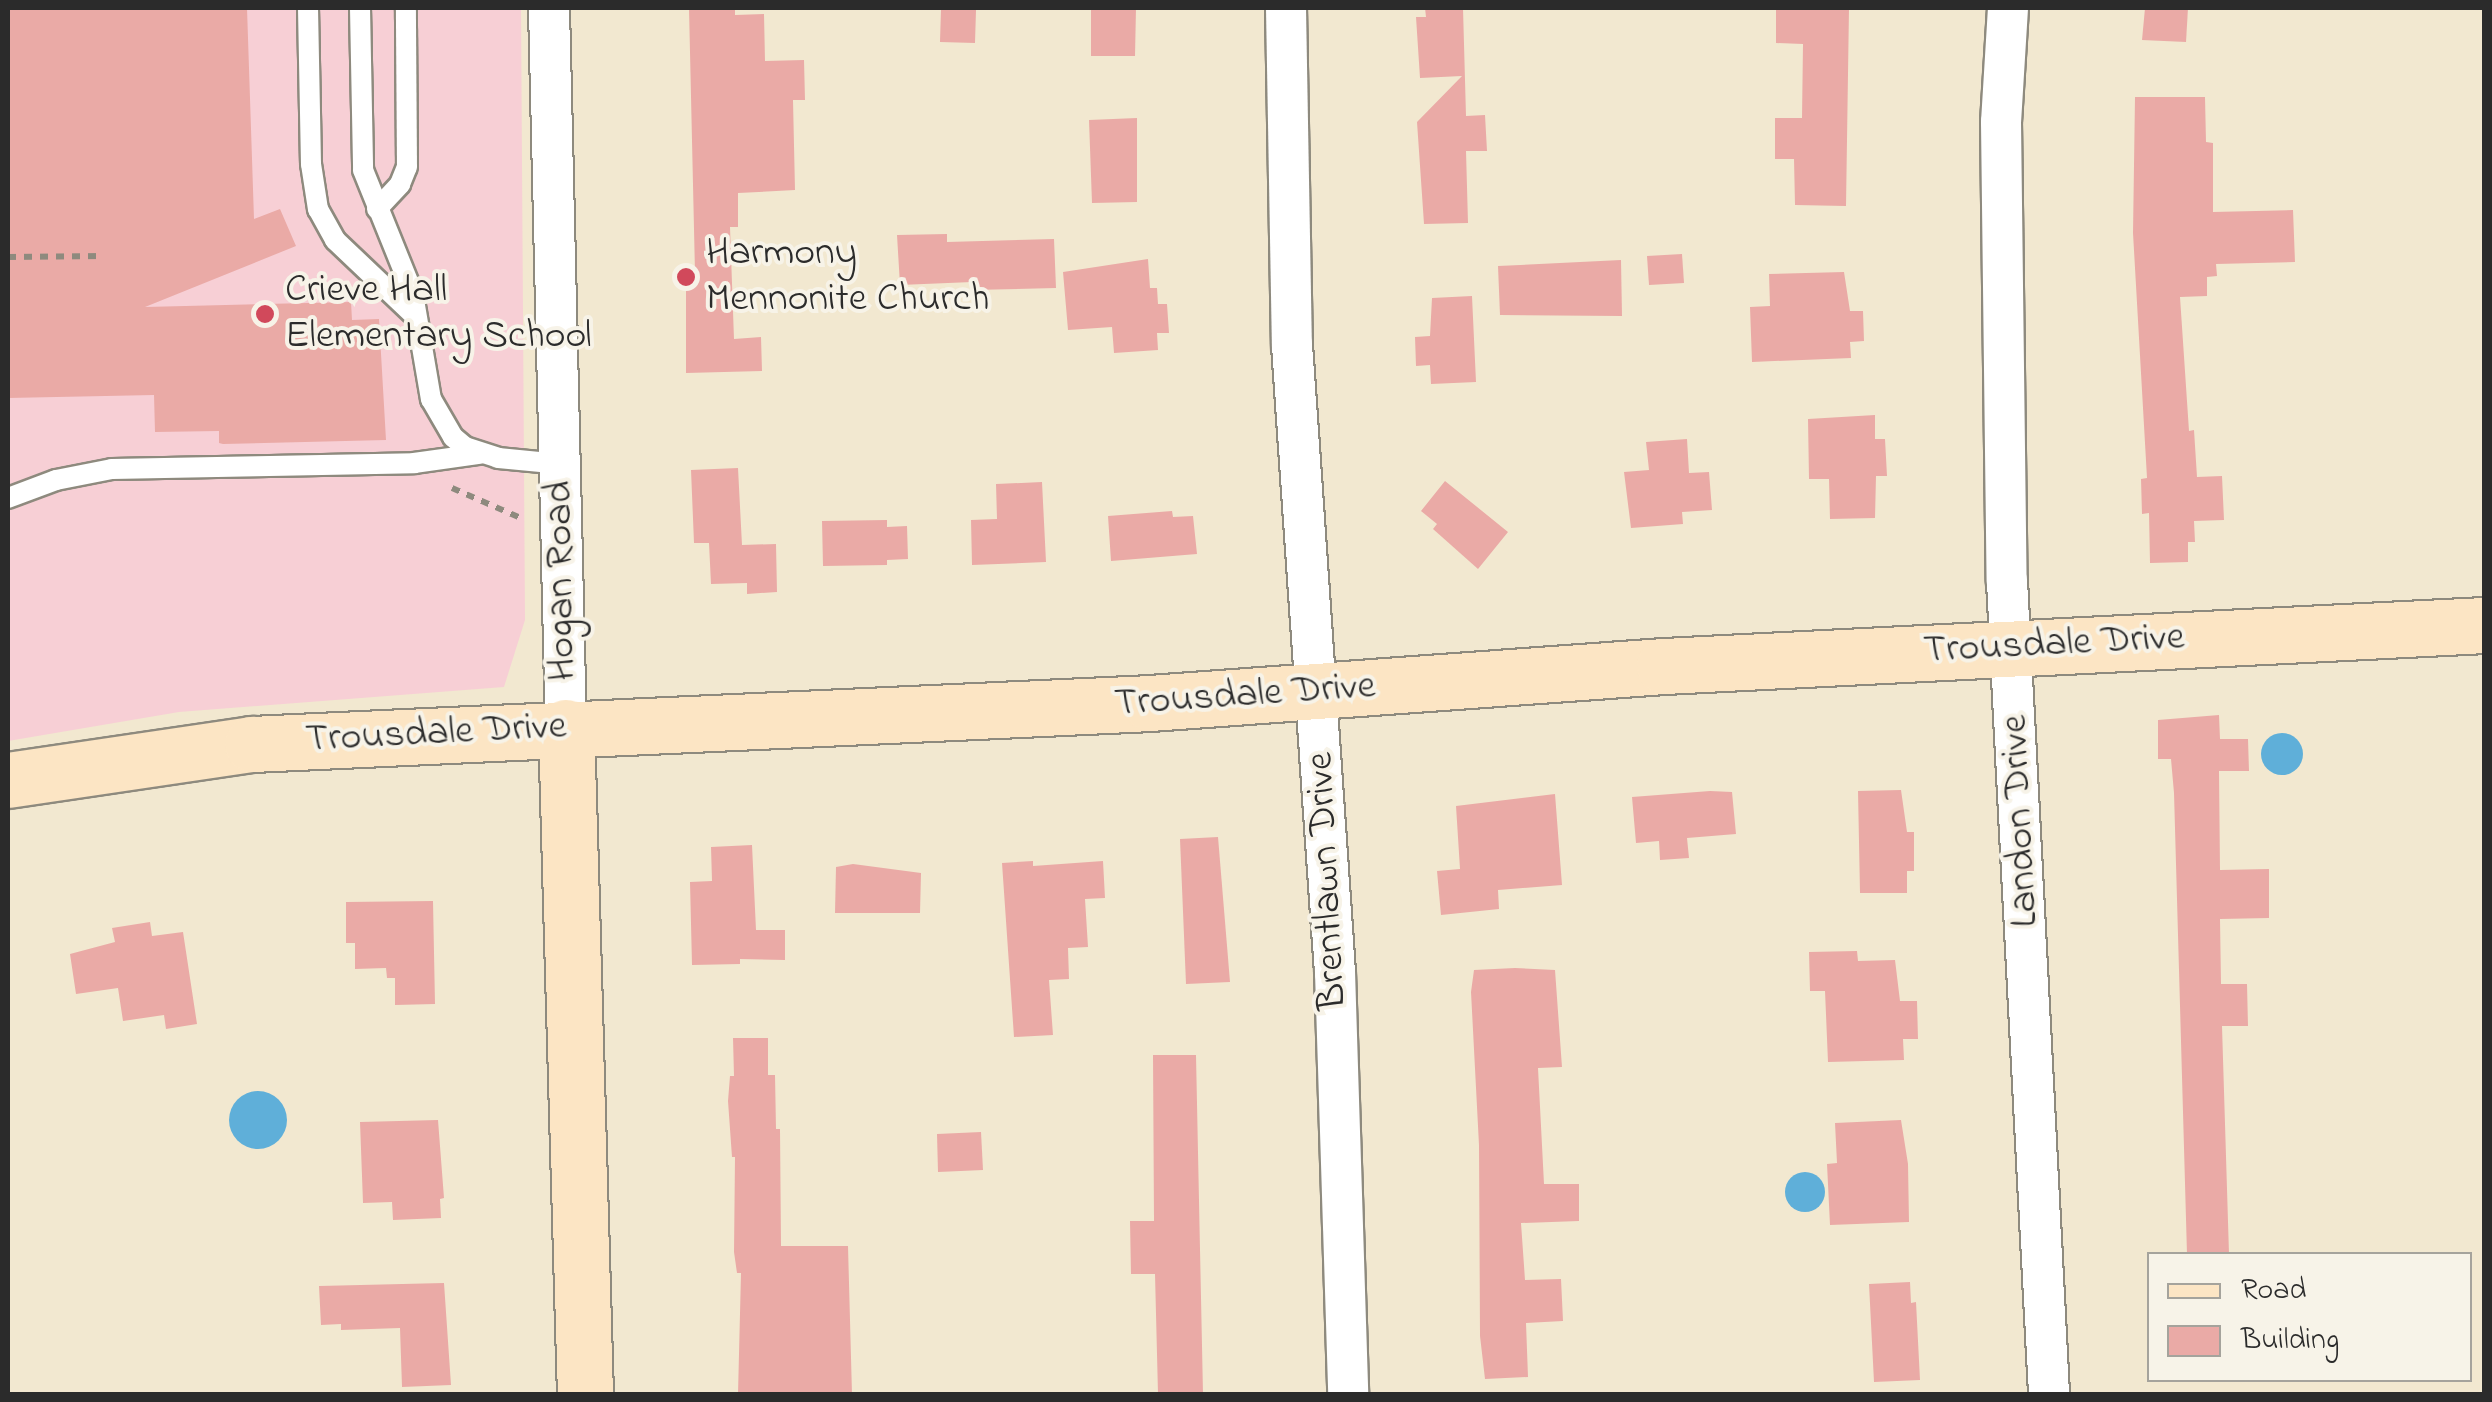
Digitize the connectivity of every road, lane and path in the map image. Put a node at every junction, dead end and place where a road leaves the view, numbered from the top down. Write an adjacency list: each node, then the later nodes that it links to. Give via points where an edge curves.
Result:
1 (308, 8): 10 (lane, via 318,208 336,240)
2 (360, 8): 7 (lane, via 363,170)
3 (406, 8): 7 (lane, via 407,167)
4 (550, 8): 12 (street, Hogan Road)
5 (1286, 8): 18 (street, Brentlawn Drive, via 1292,345)
6 (2008, 8): 17 (street, Landon Drive, via 2001,303)
7 (376, 209): 10 (lane, via 405,271)
8 (104, 256): 9 (path)
9 (8, 258)
10 (417, 317): 11 (lane, via 431,400 452,437)
11 (479, 454): 12 (lane); 14 (lane, via 414,463 112,469)
12 (560, 464): 19 (street, Hogan Road)
13 (441, 484): 15 (path)
14 (8, 498)
15 (536, 527)
16 (2484, 624): 17 (street, Trousdale Drive)
17 (2012, 646): 18 (street, Trousdale Drive); 23 (street, Landon Drive)
18 (1316, 693): 19 (street, Trousdale Drive); 22 (street, Brentlawn Drive, via 1335,972)
19 (566, 727): 20 (street, Trousdale Drive, via 252,744); 21 (street, Hogan Road)
20 (8, 780)
21 (585, 1394)
22 (1348, 1394)
23 (2049, 1394)

